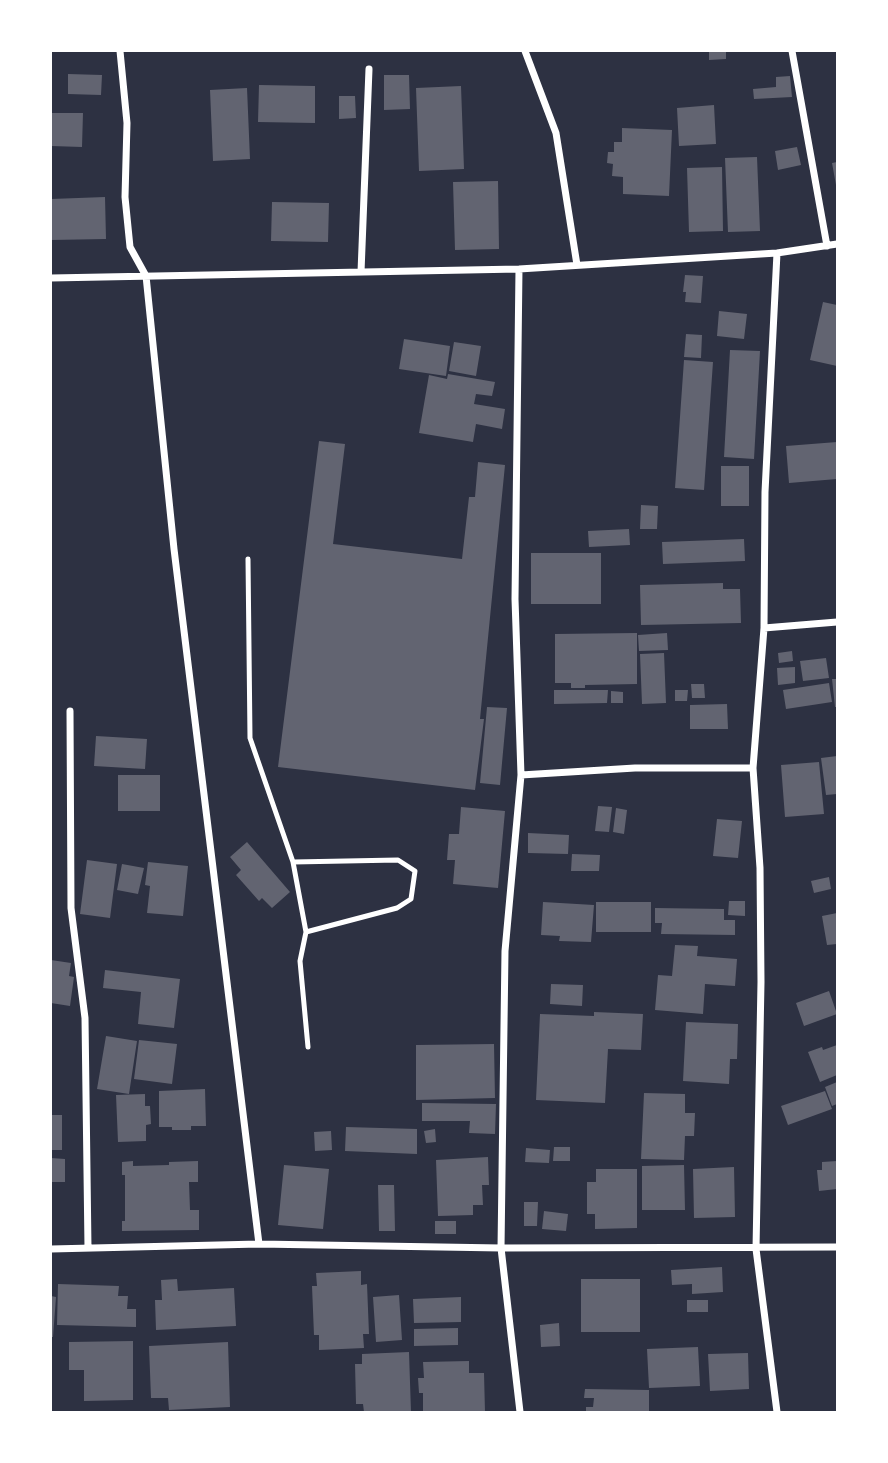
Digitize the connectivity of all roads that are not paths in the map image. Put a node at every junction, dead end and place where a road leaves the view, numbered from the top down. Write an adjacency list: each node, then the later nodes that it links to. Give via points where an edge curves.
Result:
1 (120, 51): 11 (street, via 130,247)
2 (525, 51): 8 (street, via 556,132)
3 (792, 51): 6 (street)
4 (369, 69): 10 (street)
5 (837, 244): 6 (street)
6 (827, 246): 7 (street)
7 (777, 253): 8 (street); 15 (street, via 765,492)
8 (577, 265): 9 (street)
9 (519, 269): 10 (street); 18 (street, via 515,599)
10 (360, 272): 11 (street)
11 (146, 276): 12 (street); 22 (street, via 174,549)
12 (51, 278)
13 (248, 559): 19 (lane, via 250,738)
14 (837, 622): 15 (street)
15 (764, 628): 17 (street)
16 (70, 711): 24 (street, via 71,908 85,1018)
17 (753, 768): 18 (street, via 635,768); 26 (street, via 761,970)
18 (521, 775): 25 (street, via 505,951)
19 (293, 862): 20 (lane); 20 (lane, via 398,860 415,871 411,899 397,908)
20 (306, 932): 21 (lane, via 300,961)
21 (308, 1047)
22 (259, 1244): 24 (street); 25 (street)
23 (837, 1247): 26 (street)
24 (88, 1248): 27 (street)
25 (501, 1248): 26 (street); 28 (street)
26 (756, 1249): 29 (street)
27 (51, 1250)
28 (520, 1412)
29 (777, 1412)

